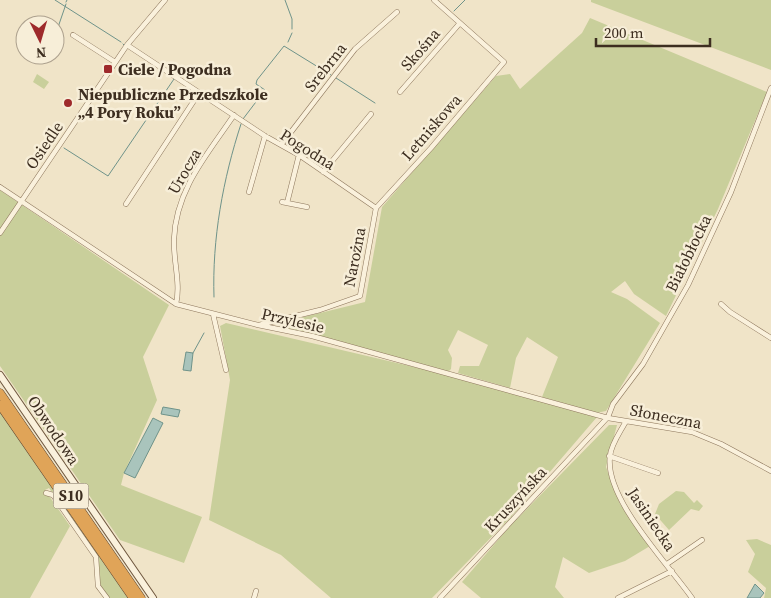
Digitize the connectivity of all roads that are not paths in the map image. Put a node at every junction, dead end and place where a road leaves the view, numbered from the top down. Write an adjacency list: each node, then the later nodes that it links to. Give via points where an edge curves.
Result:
1 (166, 0): 6 (street, Osiedle)
2 (434, 0): 4 (street)
3 (397, 12): 14 (street, Srebrna, via 355,48)
4 (460, 23): 9 (street, Skośna); 24 (street, Letniskowa, via 504,62)
5 (73, 35): 7 (street)
6 (127, 45): 7 (street, Osiedle); 10 (street, Pogodna)
7 (116, 62): 21 (street, Osiedle)
8 (771, 88): 16 (street, Białobłocka, via 766,112)
9 (400, 92)
10 (199, 93): 12 (street, Pogodna); 22 (street)
11 (371, 114): 18 (street)
12 (234, 116): 13 (street, Pogodna); 26 (street, Urocza, via 190,180 175,214)
13 (265, 136): 14 (street, Pogodna); 20 (street)
14 (281, 145): 15 (street, Pogodna)
15 (300, 155): 18 (street, Pogodna); 23 (street, via 285,202)
16 (744, 160): 17 (street); 29 (street, Białobłocka, via 721,220)
17 (748, 165)
18 (322, 172): 24 (street, Pogodna)
19 (0, 187): 21 (street, Przylesie)
20 (249, 192)
21 (22, 201): 25 (street, Osiedle); 26 (street, Przylesie)
22 (126, 204)
23 (307, 207)
24 (376, 208): 31 (street, Narożna, via 360,296 320,310)
25 (0, 234)
26 (176, 304): 28 (street, Przylesie)
27 (721, 304): 32 (street)
28 (213, 314): 31 (street, Przylesie); 33 (street)
29 (669, 321): 30 (street); 37 (street, Białobłocka, via 635,376 613,404)
30 (675, 324)
31 (258, 325): 37 (street, Przylesie, via 312,336)
32 (771, 338)
33 (226, 370)
34 (0, 375): 50 (street, Obwodowa)
35 (0, 393): 49 (highway, S10)
36 (0, 405): 48 (highway, S10)
37 (608, 418): 38 (street, Słoneczna); 52 (street, Kruszyńska)
38 (626, 421): 39 (street); 40 (street, Słoneczna, via 699,434)
39 (610, 456): 41 (street); 44 (street, Jasiniecka, via 610,472 622,503)
40 (771, 471)
41 (658, 473)
42 (46, 493): 47 (street, via 53,495 96,558 98,586)
43 (702, 540): 44 (street)
44 (667, 564): 45 (street, Jasiniecka)
45 (672, 571): 53 (street); 54 (street, Jasiniecka)
46 (256, 591): 51 (street)
47 (107, 598)
48 (132, 598)
49 (141, 598)
50 (154, 598)
51 (254, 598)
52 (440, 598)
53 (618, 598)
54 (692, 598)

